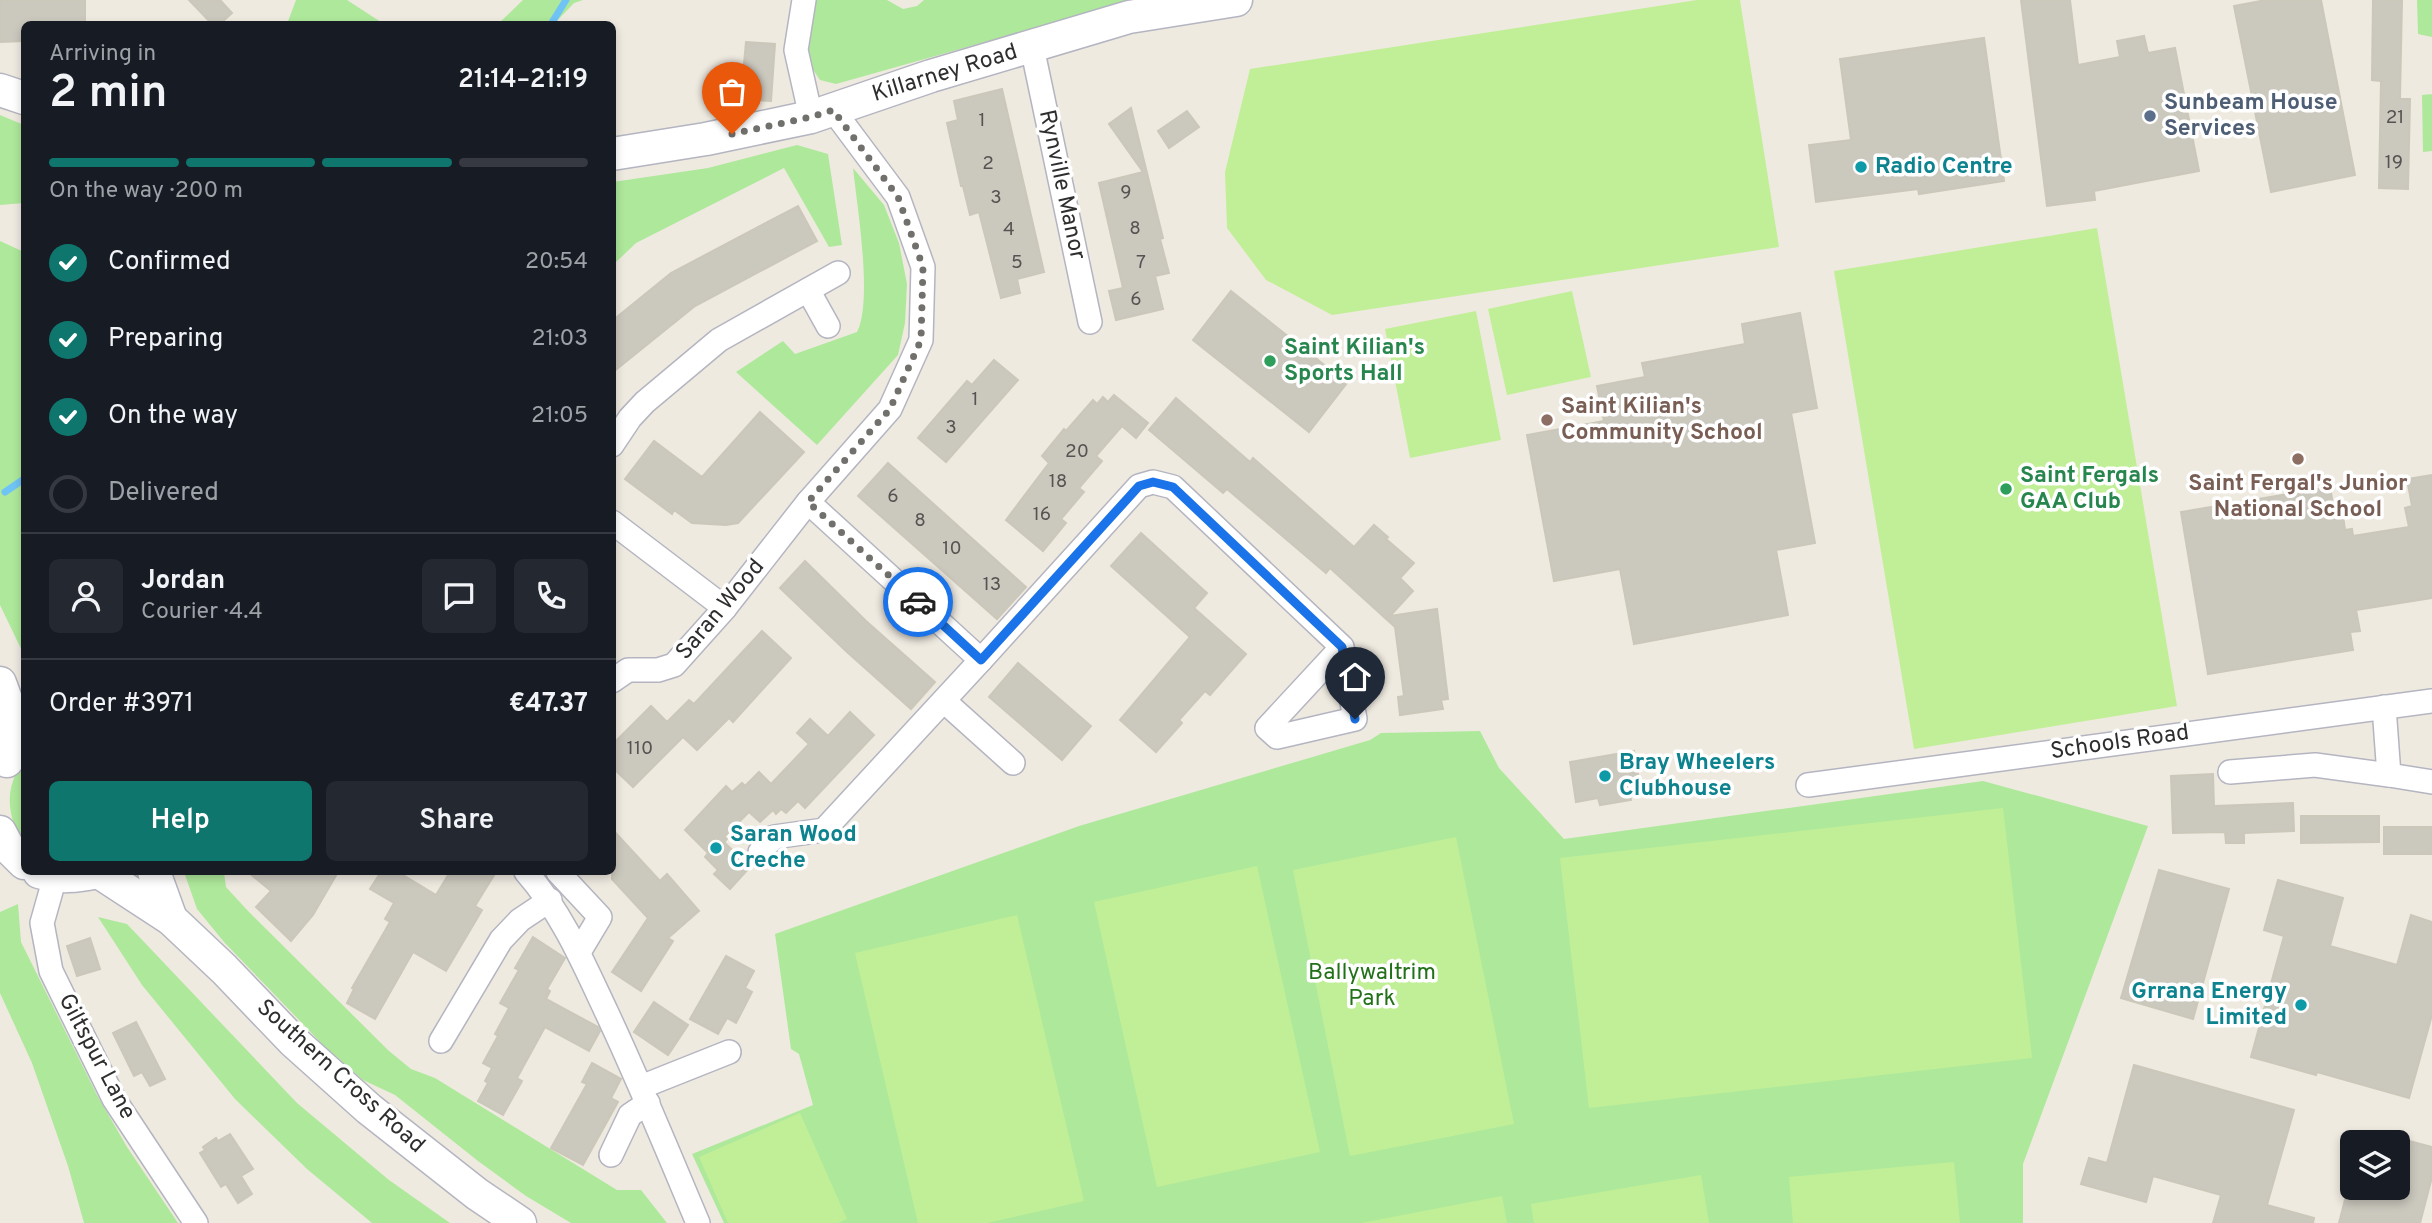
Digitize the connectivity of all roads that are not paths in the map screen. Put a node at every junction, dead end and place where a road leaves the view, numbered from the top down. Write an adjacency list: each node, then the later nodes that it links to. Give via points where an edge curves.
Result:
1 (804, 0): 7 (street, via 796,50)
2 (1236, 0): 3 (main road, Killarney Road)
3 (1171, 5): 4 (main road, Killarney Road)
4 (1032, 47): 7 (main road, Killarney Road); 11 (street, Rynville Manor)
5 (0, 90): 6 (main road)
6 (21, 97)
7 (822, 114): 8 (main road, Killarney Road); 14 (street, Saran Wood, via 898,197 923,267 921,340 890,409)
8 (616, 153)
9 (838, 273): 10 (street)
10 (808, 290): 12 (street); 13 (street, via 719,340 645,402)
11 (1090, 322)
12 (828, 326)
13 (616, 439)
14 (808, 502): 16 (street, Saran Wood); 18 (street)
15 (616, 525): 16 (street)
16 (725, 608): 20 (street, Saran Wood, via 674,665 628,670)
17 (1342, 647): 18 (street, via 1173,487 1153,482 1139,486)
18 (981, 660): 23 (street)
19 (0, 667): 22 (main road)
20 (616, 678)
21 (0, 683): 26 (main road, via 7,702)
22 (21, 687)
23 (944, 701): 27 (street); 33 (street, via 824,830 774,837)
24 (2432, 701): 25 (street, Schools Road)
25 (2384, 707): 29 (street); 31 (street, Schools Road)
26 (11, 760)
27 (1013, 763)
28 (2230, 772): 29 (street, via 2315,765)
29 (2389, 775): 30 (street)
30 (2432, 782)
31 (1808, 785)
32 (0, 832): 34 (main road)
33 (760, 852)
34 (21, 860)
35 (47, 875): 49 (street, Giltspur Lane, via 42,923 51,971 114,1099)
36 (57, 875): 37 (main road, Southern Cross Road)
37 (85, 875)
38 (103, 875): 43 (main road, Southern Cross Road)
39 (155, 875): 43 (main road, Southern Cross Road)
40 (529, 875): 42 (street)
41 (561, 875): 44 (street, via 600,917)
42 (550, 900): 44 (street); 45 (street, via 501,940)
43 (171, 919): 50 (main road, Southern Cross Road, via 293,1041 369,1109)
44 (579, 952): 47 (street)
45 (441, 1041)
46 (729, 1052): 47 (street)
47 (644, 1095): 48 (street); 51 (street)
48 (611, 1155)
49 (196, 1223)
50 (520, 1223)
51 (698, 1223)

